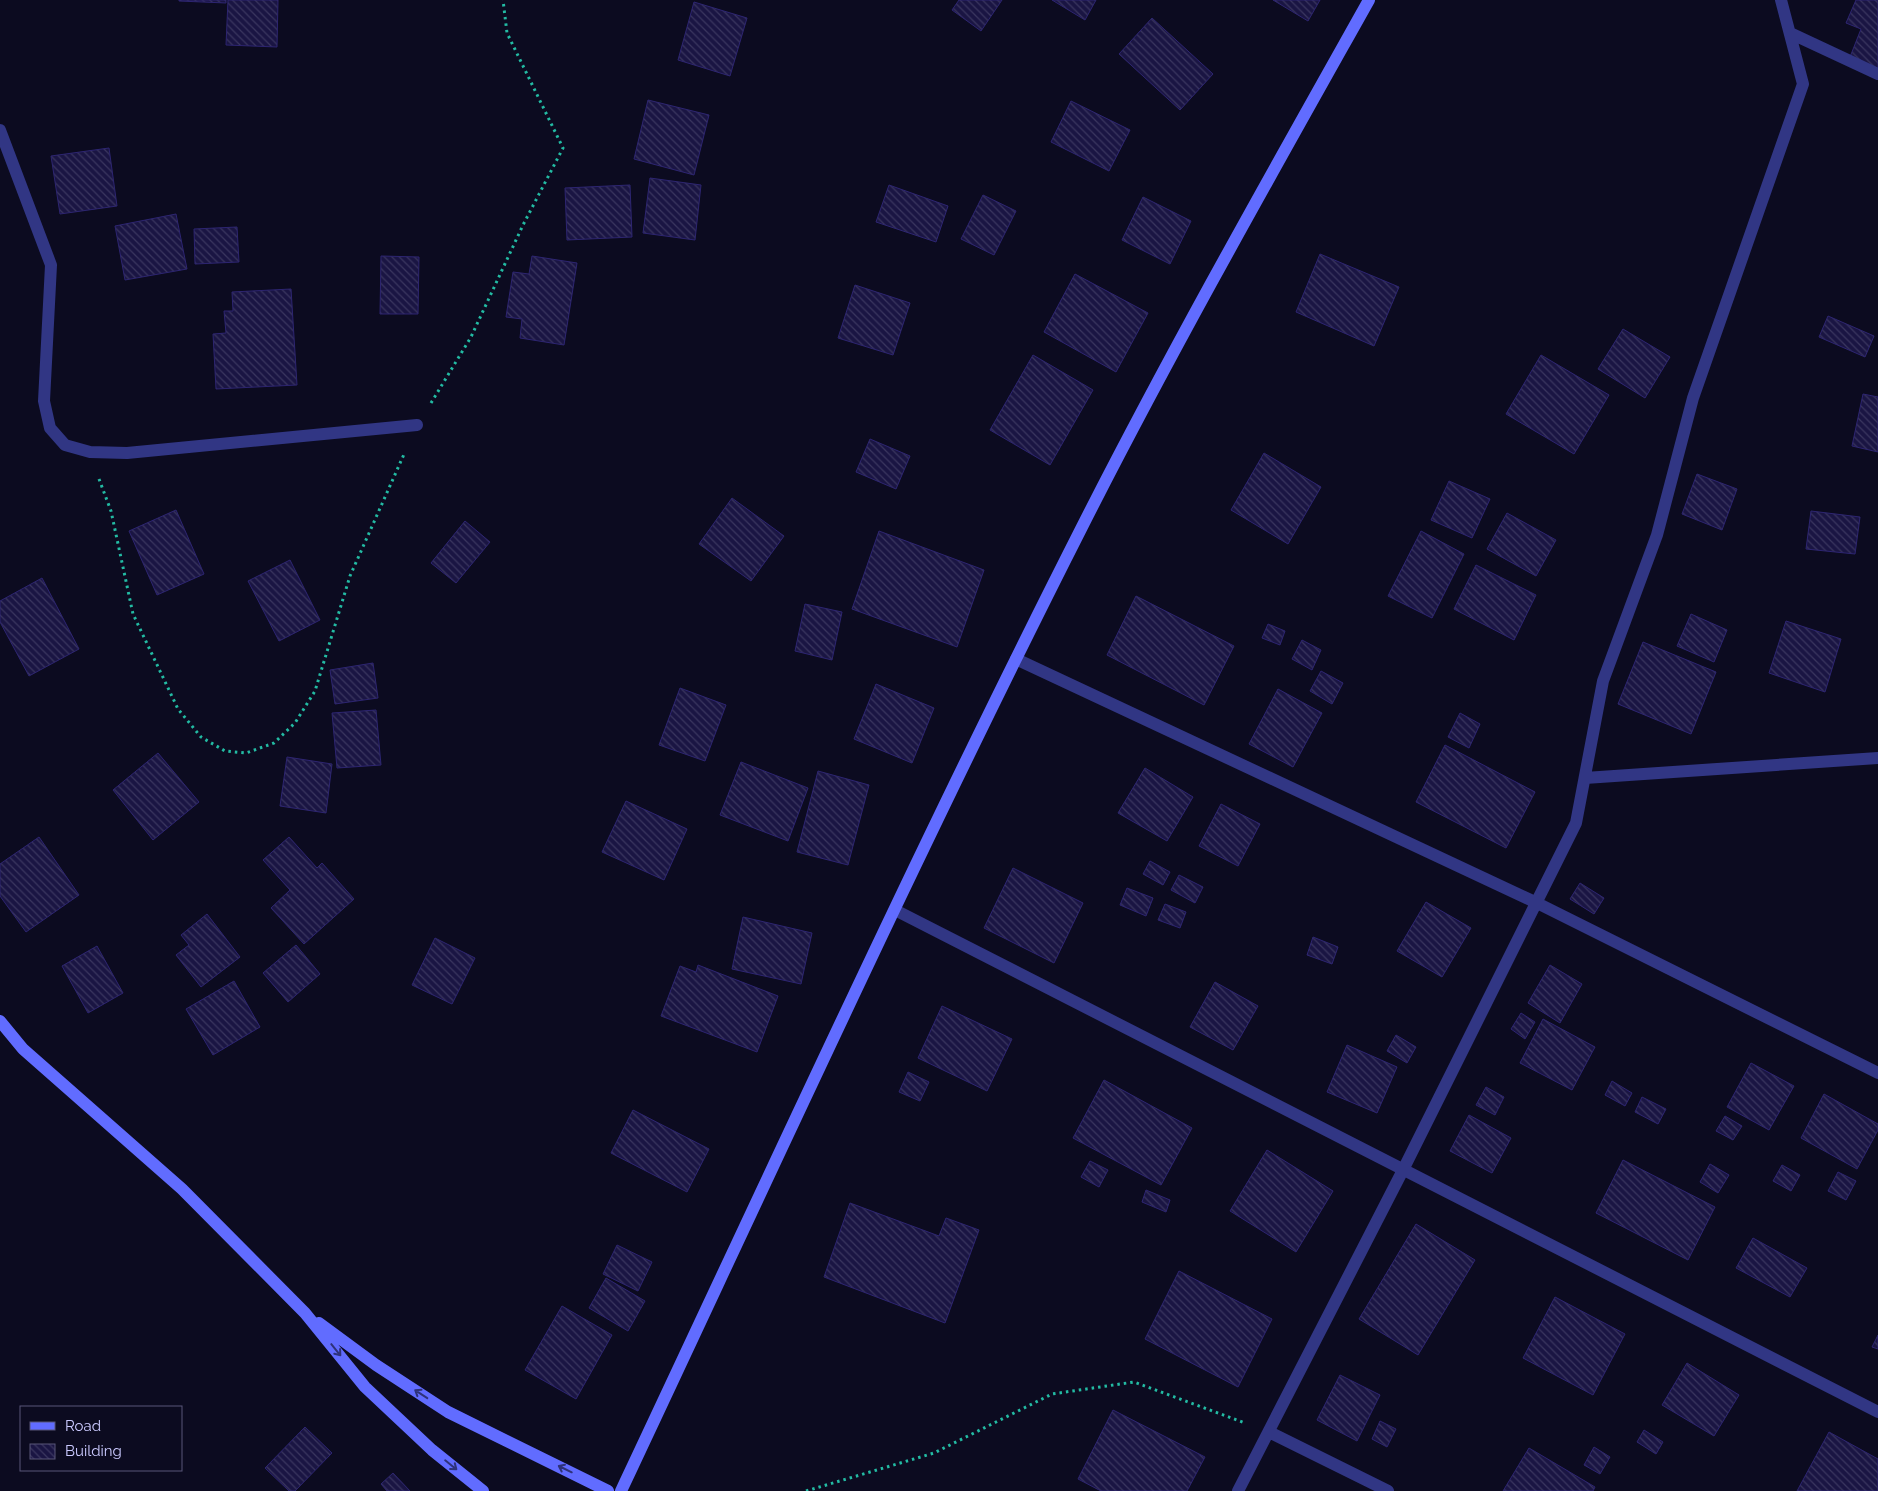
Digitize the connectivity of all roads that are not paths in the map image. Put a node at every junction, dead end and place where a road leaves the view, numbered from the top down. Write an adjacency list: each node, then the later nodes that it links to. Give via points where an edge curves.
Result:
1 (1369, 0): 7 (main road, via 1155,384)
2 (1781, 0): 3 (street)
3 (1790, 33): 4 (street); 9 (street, via 1803,84 1693,398 1656,535 1603,681)
4 (1878, 74)
5 (0, 130): 6 (street, via 51,264 44,401 50,428 65,446 90,452 127,453)
6 (417, 425)
7 (1016, 659): 10 (street); 11 (main road)
8 (1878, 758): 9 (street)
9 (1585, 778): 10 (street, via 1576,823)
10 (1537, 903): 13 (street); 14 (street)
11 (895, 910): 14 (street); 20 (main road)
12 (0, 1021): 15 (main road, via 23,1049 182,1189)
13 (1878, 1073)
14 (1403, 1170): 16 (street); 17 (street)
15 (305, 1313): 18 (main road, one-way to 18, via 365,1386 432,1450); 19 (main road, one-way to 15, via 448,1412)
16 (1878, 1412)
17 (1269, 1432): 21 (street); 22 (street)
18 (483, 1491)
19 (608, 1491)
20 (621, 1491)
21 (1238, 1491)
22 (1388, 1491)

